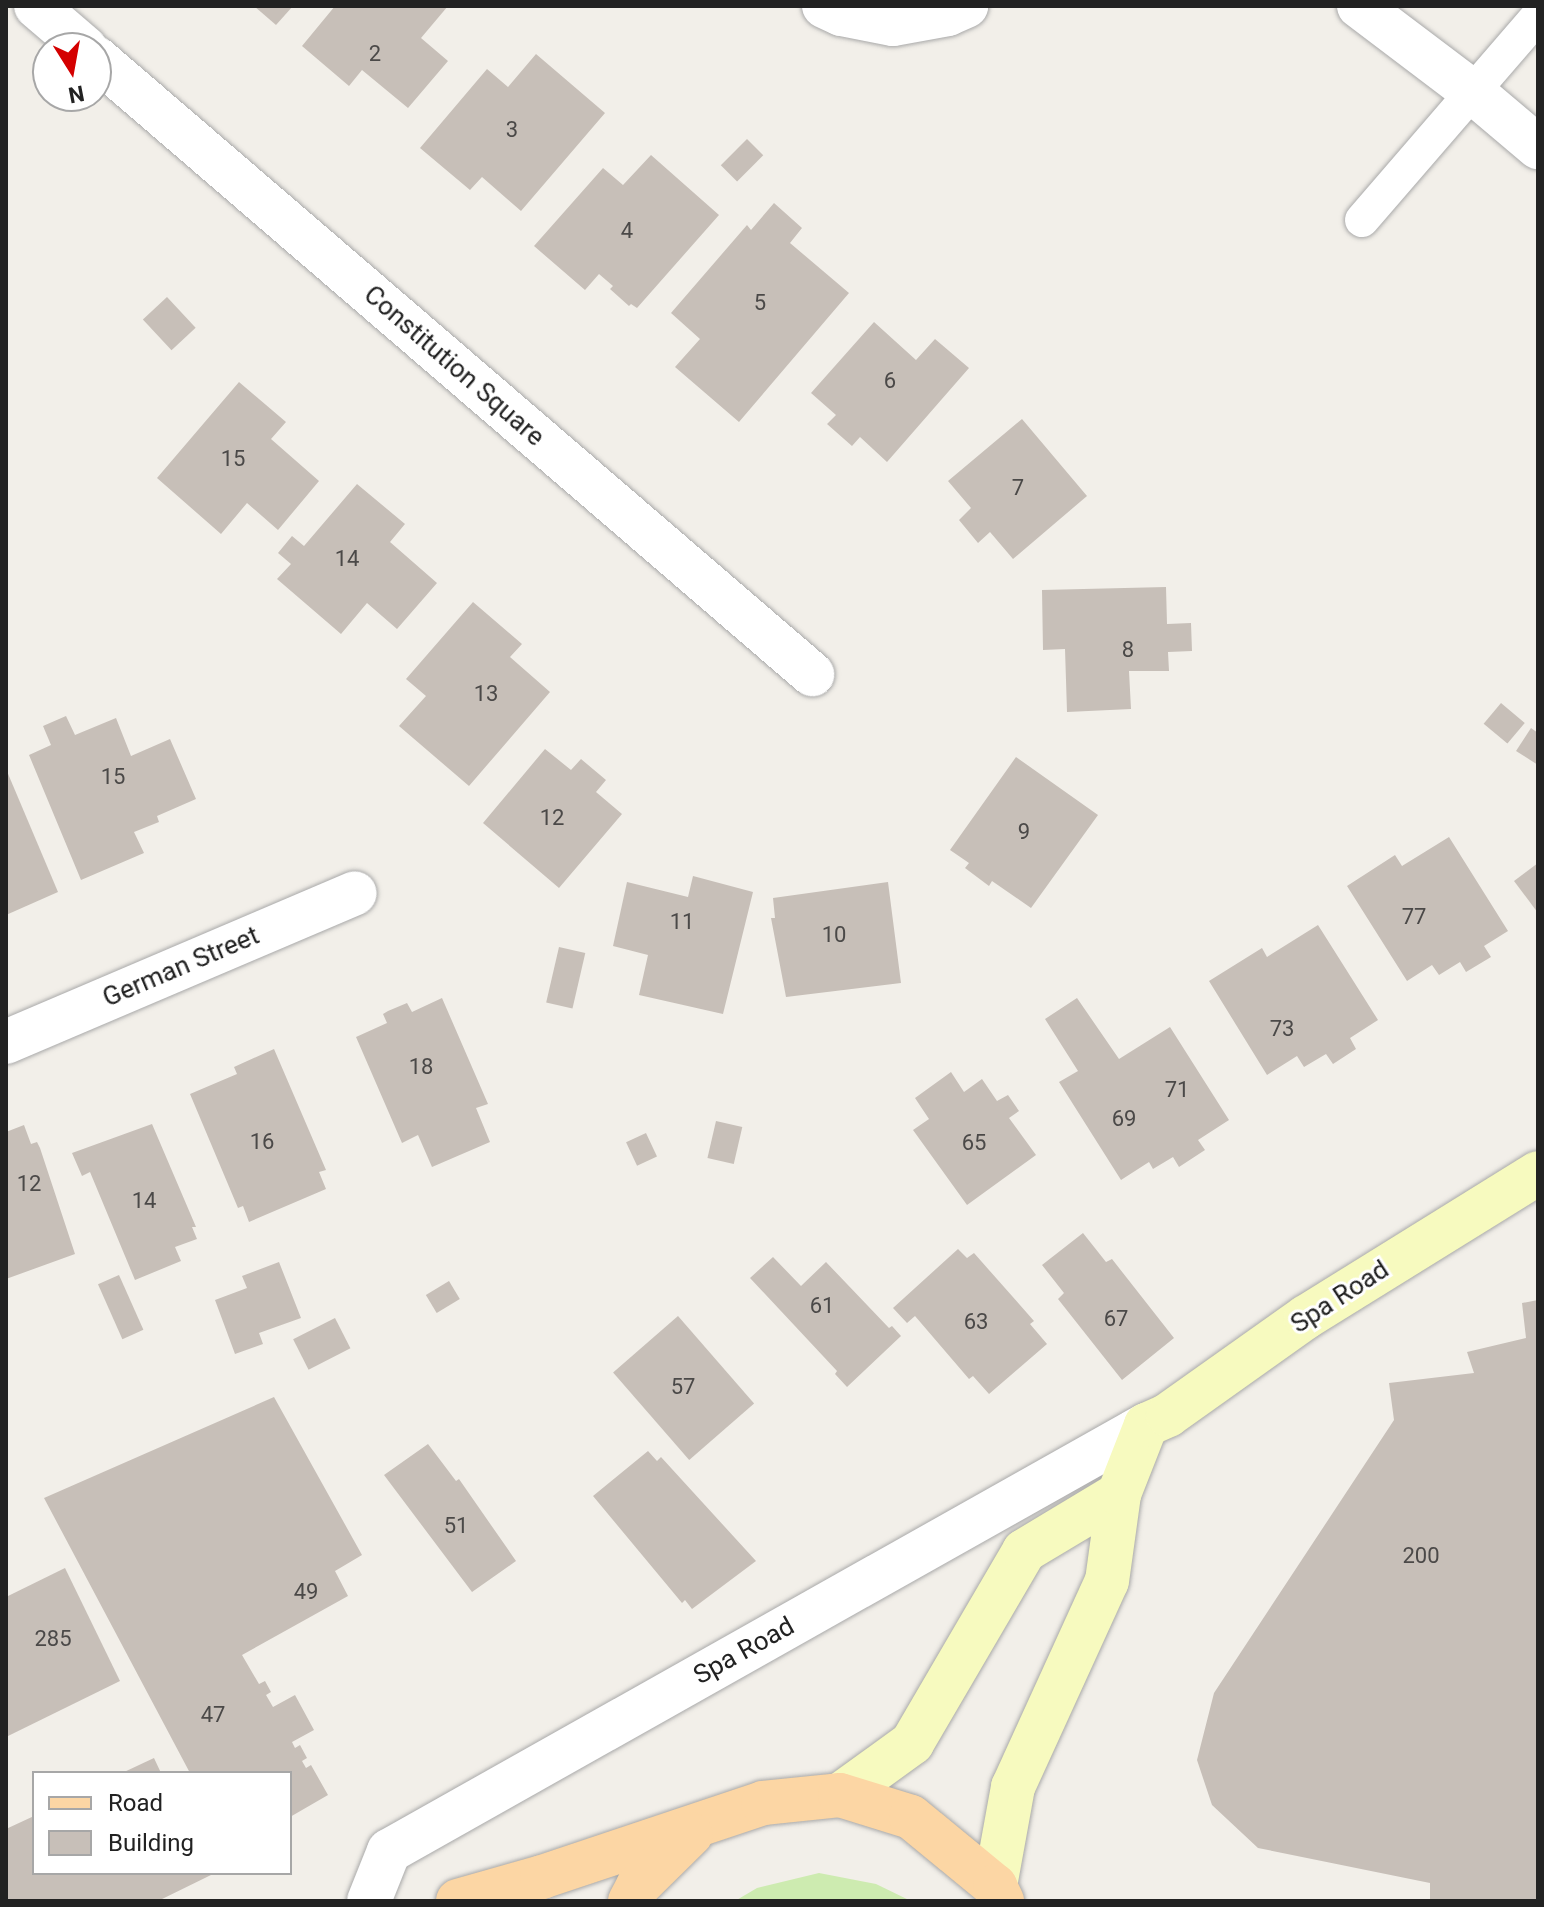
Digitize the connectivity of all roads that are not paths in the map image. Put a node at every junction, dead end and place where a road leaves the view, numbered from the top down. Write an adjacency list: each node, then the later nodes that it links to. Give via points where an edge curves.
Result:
1 (36, 6): 6 (street)
2 (824, 6): 3 (street, via 893,24)
3 (966, 6)
4 (1359, 6): 8 (street)
5 (1538, 16): 8 (lane)
6 (66, 32)
7 (112, 72): 11 (street, Constitution Square)
8 (1474, 93): 9 (street); 10 (lane)
9 (1538, 147)
10 (1362, 220)
11 (812, 674)
12 (355, 893): 13 (street, German Street)
13 (6, 1042)
14 (1538, 1173): 15 (main road, Spa Road, via 1306,1317 1168,1415)
15 (1146, 1425): 16 (main road); 20 (street, Spa Road, via 389,1851)
16 (1119, 1494): 17 (main road, via 1024,1551 912,1743); 19 (main road, via 1107,1581 1013,1787)
17 (840, 1795): 18 (main road, via 763,1803); 19 (main road, via 911,1817)
18 (699, 1827): 21 (main road); 22 (main road, via 638,1886)
19 (999, 1893)
20 (369, 1901)
21 (458, 1901)
22 (630, 1901)

